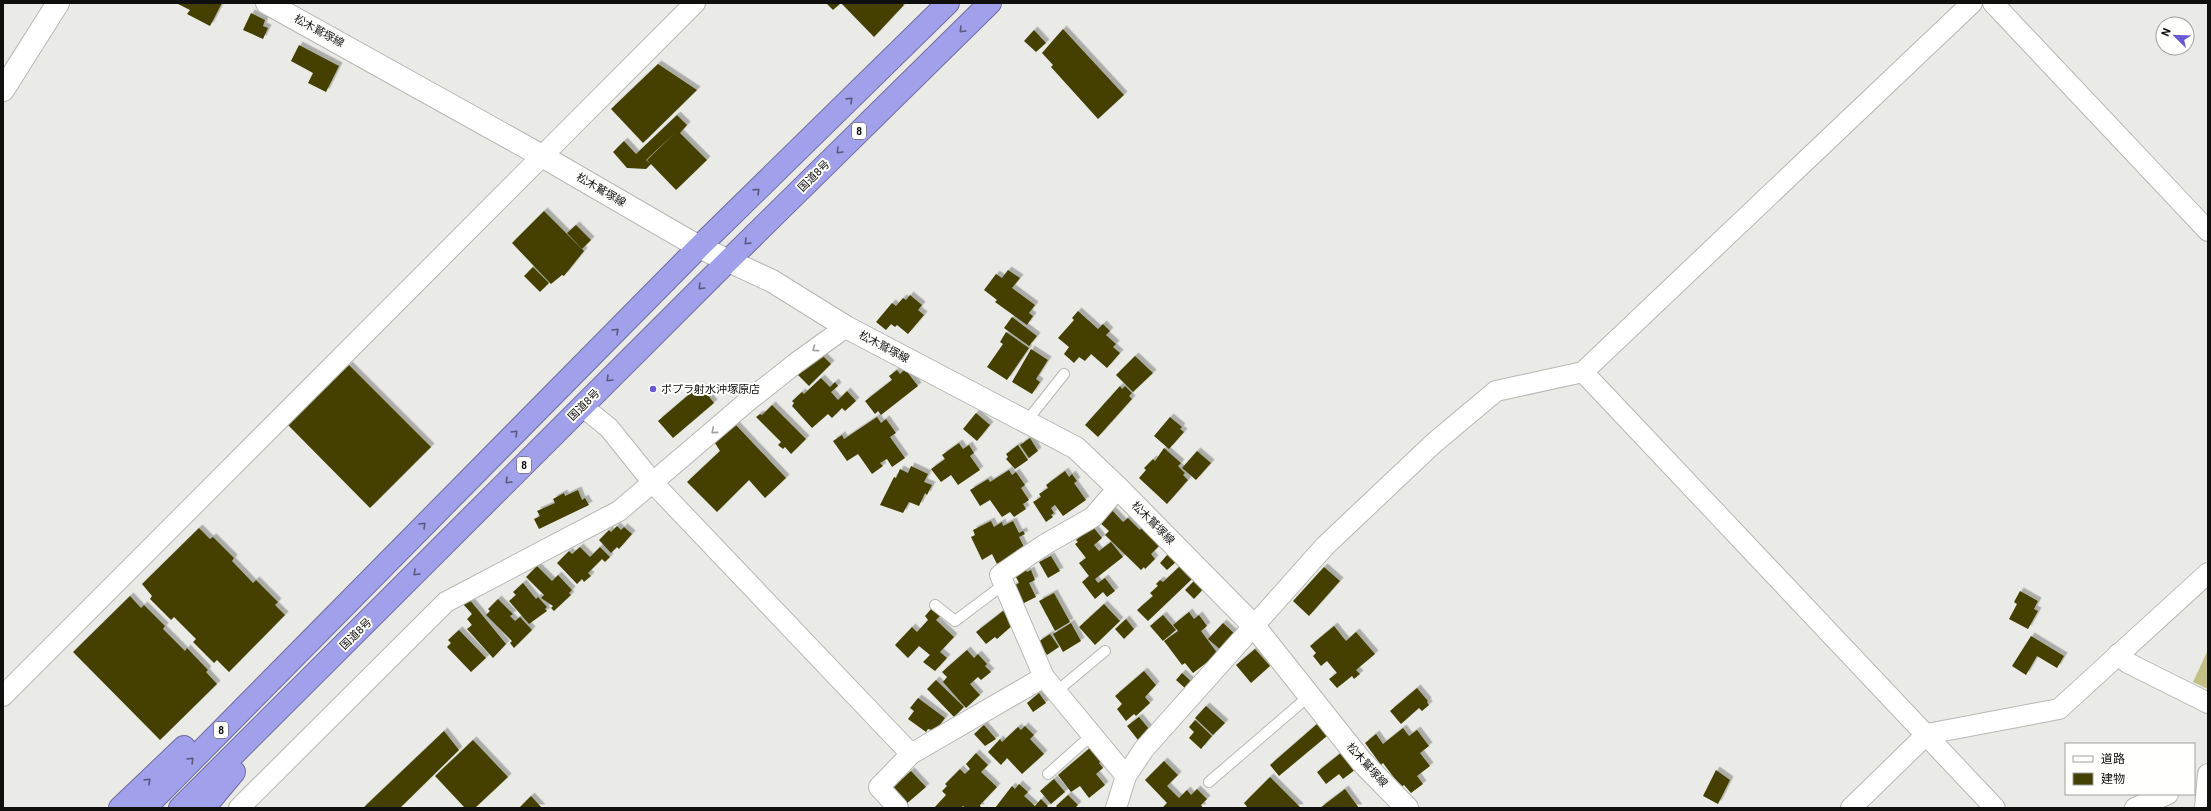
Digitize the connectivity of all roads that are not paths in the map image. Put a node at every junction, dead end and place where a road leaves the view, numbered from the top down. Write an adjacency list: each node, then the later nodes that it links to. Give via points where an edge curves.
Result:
1 (58, 3): 8 (main road)
2 (267, 3): 9 (main road, 松木鷲塚線)
3 (695, 3): 9 (street)
4 (948, 3): 11 (highway, 8, one-way to 4)
5 (990, 3): 12 (highway, 国道8号 / 8, one-way to 12)
6 (1972, 3): 14 (street)
7 (1993, 3): 10 (street)
8 (3, 90)
9 (542, 156): 11 (main road, 松木鷲塚線); 29 (street)
10 (2208, 231)
11 (699, 247): 12 (main road, 松木鷲塚線); 20 (highway, 8, one-way to 11)
12 (729, 260): 13 (main road, 松木鷲塚線, via 772,281); 16 (highway, 国道8号 / 8, one-way to 16)
13 (846, 327): 17 (main road, 松木鷲塚線); 18 (street, one-way to 18, via 748,401)
14 (1583, 372): 24 (street, via 1496,391 1434,443 1325,546); 33 (street)
15 (1064, 374): 17 (lane)
16 (582, 406): 18 (street, via 610,428); 40 (highway, 国道8号 / 8, one-way to 40, via 320,670)
17 (1026, 422): 19 (main road, 松木鷲塚線, via 1076,448)
18 (654, 484): 34 (street); 43 (street, via 619,512 446,602)
19 (1118, 488): 22 (street, via 1093,517 1044,545 1000,575); 24 (main road, 松木鷲塚線)
20 (391, 557): 41 (highway, one-way to 20, via 310,626); 42 (highway, 8, one-way to 20)
21 (2208, 573): 26 (street)
22 (1003, 584): 23 (lane, via 955,621); 27 (street)
23 (936, 605)
24 (1254, 626): 30 (main road, 松木鷲塚線); 36 (street, via 1144,749)
25 (1105, 650): 28 (lane)
26 (2118, 654): 31 (street, via 2128,664); 33 (street, via 2059,709)
27 (1044, 677): 28 (street); 34 (street)
28 (1057, 692): 32 (street)
29 (3, 696)
30 (1309, 696): 38 (lane); 46 (main road, 松木鷲塚線, via 1362,762)
31 (2208, 703)
32 (1092, 734): 35 (lane); 36 (street)
33 (1927, 734): 47 (street); 48 (street)
34 (911, 754): 44 (street, via 879,787)
35 (1048, 774)
36 (1126, 776): 45 (street)
37 (2203, 778): 50 (street)
38 (1209, 782)
39 (2166, 795): 49 (street)
40 (197, 805)
41 (120, 808)
42 (145, 808)
43 (239, 808)
44 (898, 808)
45 (1116, 808)
46 (1407, 808)
47 (1851, 808)
48 (1995, 808)
49 (2135, 808)
50 (2204, 808)

